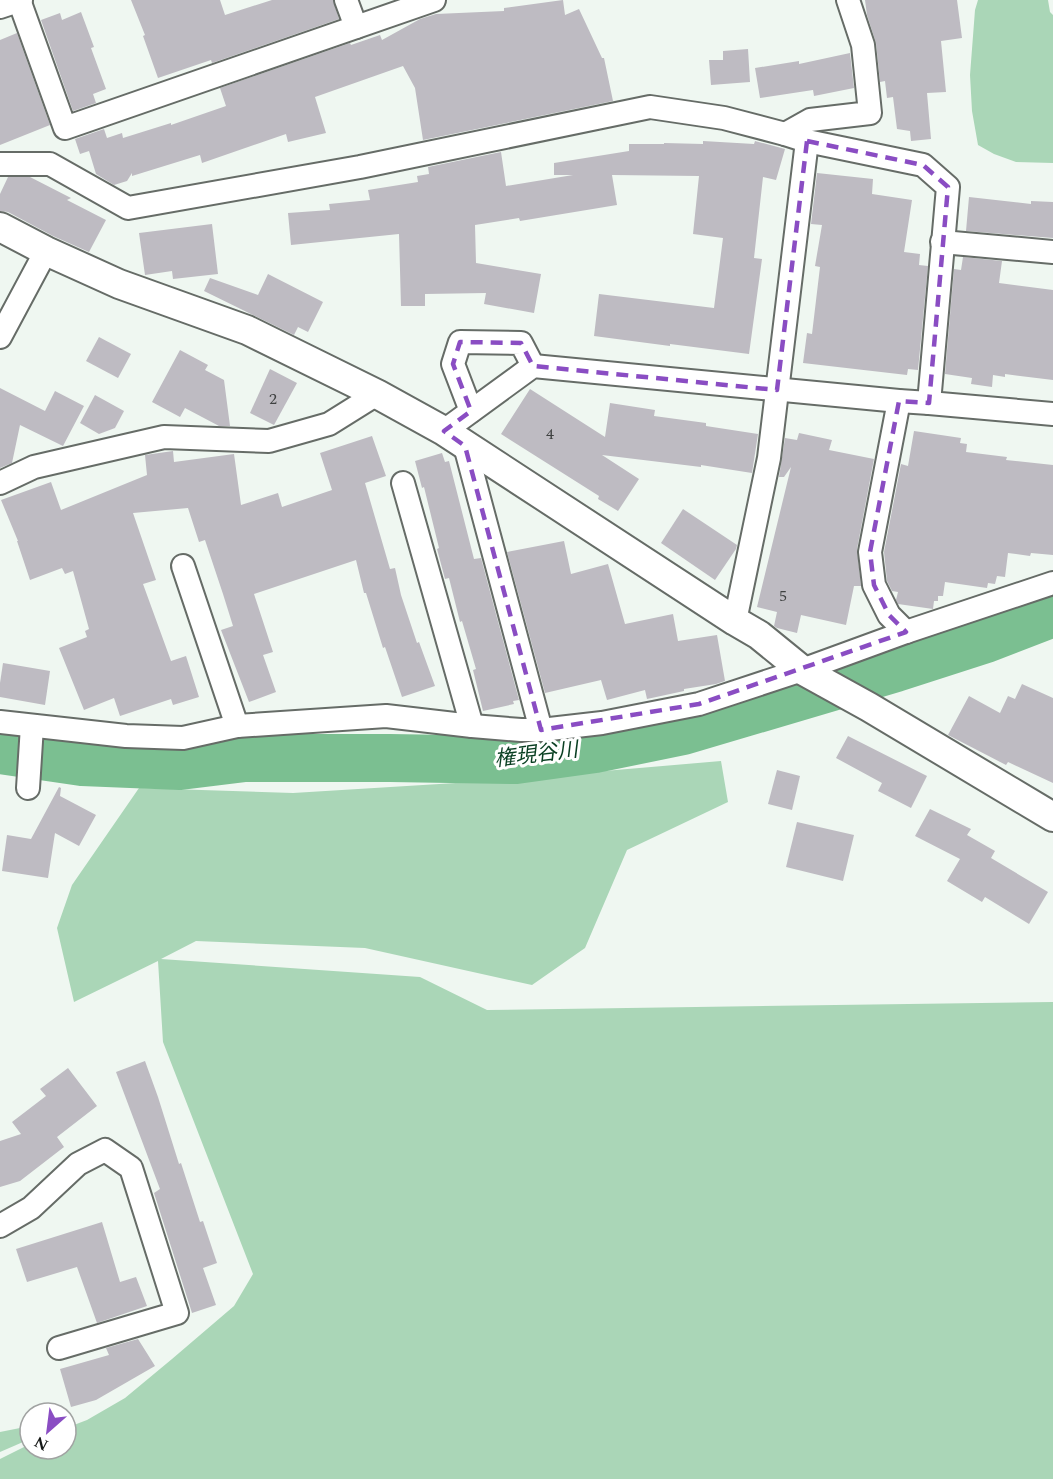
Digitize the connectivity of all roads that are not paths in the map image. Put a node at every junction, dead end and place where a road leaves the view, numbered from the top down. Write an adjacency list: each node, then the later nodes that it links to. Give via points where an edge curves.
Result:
1 (20, 0): 5 (street); 6 (street, via 65,128)
2 (346, 0): 6 (street)
3 (434, 0): 6 (street)
4 (848, 0): 7 (street, via 863,45 870,113 810,120)
5 (0, 7)
6 (356, 27)
7 (785, 134): 8 (street); 9 (street, via 724,118 650,107 372,165 128,208 50,164)
8 (807, 141): 11 (street, via 923,165 948,187); 16 (street)
9 (0, 164)
10 (0, 227): 12 (street)
11 (942, 242): 13 (street); 19 (street)
12 (46, 251): 14 (street); 17 (street, via 119,284 247,330)
13 (1053, 252)
14 (0, 337)
15 (533, 366): 16 (street); 20 (street); 20 (street, via 521,343 460,342 453,364)
16 (777, 390): 18 (street); 27 (street, via 769,458)
17 (377, 394): 22 (street); 23 (street, via 329,424 269,441 164,437 34,467)
18 (899, 401): 19 (street); 28 (street, via 870,552 874,585 890,615)
19 (929, 403): 21 (street)
20 (471, 411): 22 (street)
21 (1053, 414)
22 (454, 438): 27 (street); 34 (street)
23 (0, 483)
24 (403, 483): 33 (street)
25 (183, 566): 32 (street)
26 (1053, 583): 28 (street)
27 (735, 621): 29 (street)
28 (906, 632): 29 (street)
29 (802, 670): 34 (street, via 699,704); 36 (street)
30 (0, 722): 31 (street)
31 (32, 726): 32 (street, via 183,738); 35 (street)
32 (237, 726): 33 (street, via 386,716)
33 (472, 726): 34 (street)
34 (541, 730)
35 (28, 788)
36 (1053, 817)
37 (0, 1226): 38 (street, via 31,1208 78,1164 105,1150 131,1168 177,1313)
38 (59, 1348)

